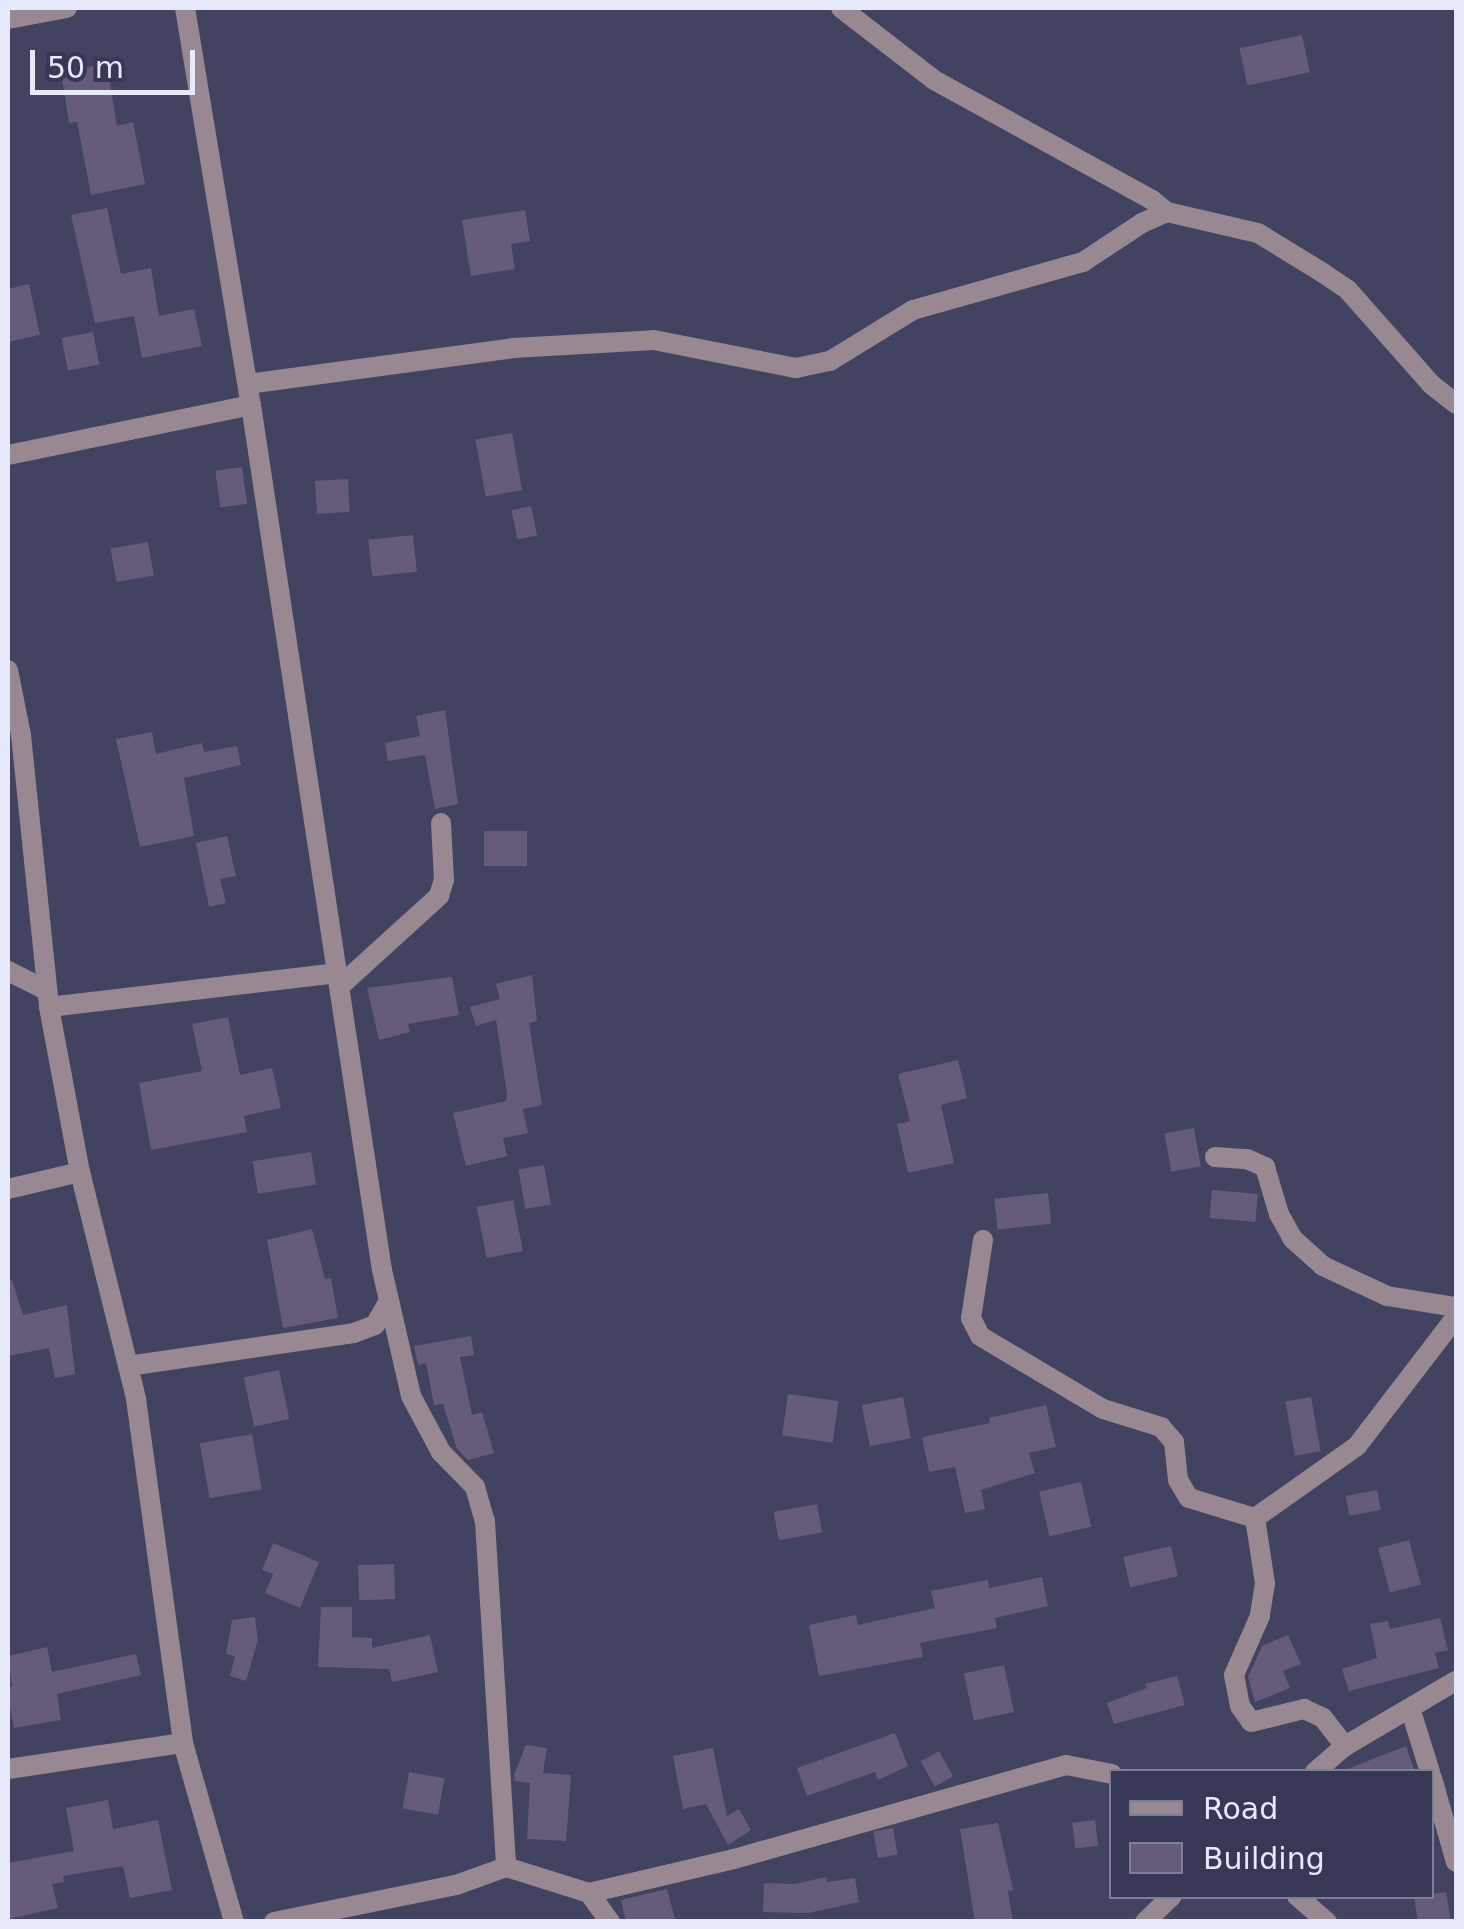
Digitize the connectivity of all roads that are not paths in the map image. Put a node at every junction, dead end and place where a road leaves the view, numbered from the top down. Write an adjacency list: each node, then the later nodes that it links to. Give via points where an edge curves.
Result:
1 (67, 8): 4 (street)
2 (185, 8): 6 (street)
3 (841, 8): 5 (street, via 934,80)
4 (8, 19)
5 (1167, 212): 6 (street, via 1083,262 913,310 830,362 796,368 654,340 513,348); 7 (street, via 1258,233 1347,288)
6 (248, 384): 8 (street)
7 (1456, 404)
8 (251, 405): 9 (street); 13 (street)
9 (8, 455)
10 (8, 670): 14 (street)
11 (441, 823): 13 (street, via 439,896)
12 (8, 972): 14 (street)
13 (339, 980): 14 (street); 19 (street)
14 (48, 998): 16 (street)
15 (1215, 1157): 20 (street, via 1265,1167 1293,1239 1323,1266 1386,1296)
16 (80, 1172): 17 (street); 22 (street)
17 (8, 1189)
18 (983, 1240): 23 (street, via 972,1318 980,1336 1102,1409 1160,1427 1174,1442 1178,1480 1189,1498)
19 (389, 1301): 22 (street, via 375,1325 354,1334); 34 (street, via 411,1396 440,1452 476,1487 485,1521)
20 (1456, 1307)
21 (1456, 1317): 23 (street, via 1357,1446)
22 (128, 1366): 26 (street)
23 (1255, 1518): 27 (street, via 1264,1583 1260,1616 1234,1675 1240,1706 1250,1722 1304,1709 1323,1718)
24 (1456, 1681): 25 (street)
25 (1410, 1708): 27 (street); 30 (street)
26 (183, 1743): 28 (street); 38 (street)
27 (1345, 1746): 29 (street)
28 (8, 1769)
29 (1318, 1769)
30 (1428, 1769)
31 (1109, 1773): 35 (street, via 1066,1765 734,1860)
32 (1434, 1788): 33 (street)
33 (1456, 1862)
34 (506, 1867): 35 (street); 39 (street, via 456,1885)
35 (589, 1893): 40 (street)
36 (1169, 1899): 41 (street)
37 (1300, 1899): 42 (street)
38 (234, 1922)
39 (274, 1922)
40 (610, 1922)
41 (1145, 1922)
42 (1327, 1922)

